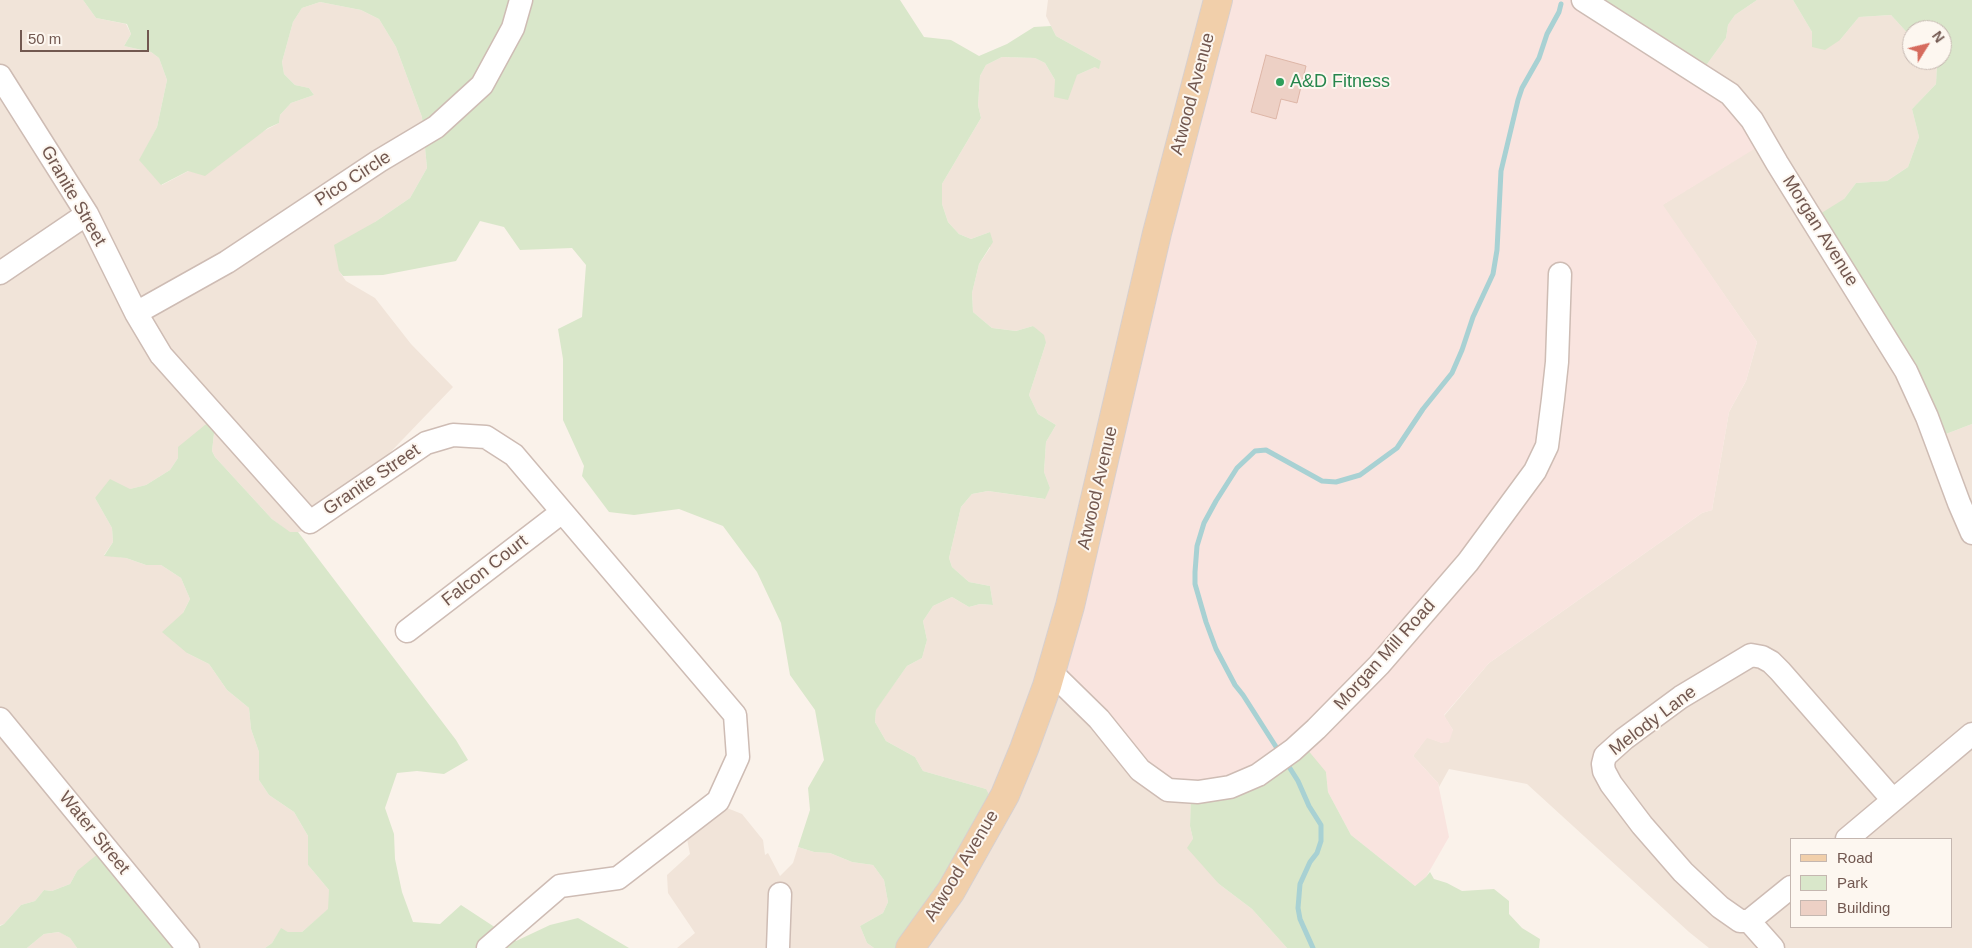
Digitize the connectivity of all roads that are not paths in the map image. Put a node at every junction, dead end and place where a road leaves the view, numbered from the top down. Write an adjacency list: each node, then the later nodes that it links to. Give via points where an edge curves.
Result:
1 (521, 0): 8 (street, Pico Circle, via 513,28 482,85 436,127 227,262)
2 (1218, 0): 12 (main road, Atwood Avenue, via 1157,233 1070,606)
3 (1583, 0): 10 (street, Morgan Avenue, via 1730,94 1752,120 1906,371)
4 (0, 76): 5 (street, Granite Street)
5 (87, 214): 6 (street); 8 (street, Granite Street)
6 (0, 273)
7 (1560, 274): 12 (street, Morgan Mill Road, via 1553,399 1547,446 1535,471 1468,562 1379,665 1292,750 1258,775 1230,787 1198,792 1168,790 1140,770 1099,719)
8 (136, 313): 9 (street, Granite Street, via 161,355 310,522 426,443 453,435 486,437 514,455)
9 (562, 512): 11 (street, Falcon Court); 21 (street, Granite Street, via 735,715 738,757 718,801 618,878 560,886)
10 (1972, 533)
11 (407, 631)
12 (1050, 672): 23 (main road, Atwood Avenue, via 1004,795 951,891)
13 (0, 719): 20 (street, Water Street)
14 (1972, 734): 15 (street)
15 (1893, 800): 16 (street); 19 (street, Melody Lane, via 1780,671 1771,662 1751,654 1681,697 1624,738 1605,756 1603,764 1611,784 1682,872 1720,907 1740,921)
16 (1848, 838)
17 (1790, 888): 19 (street)
18 (780, 894): 22 (street)
19 (1749, 921): 24 (street, Melody Lane)
20 (188, 948)
21 (488, 948)
22 (778, 948)
23 (910, 948)
24 (1773, 948)

